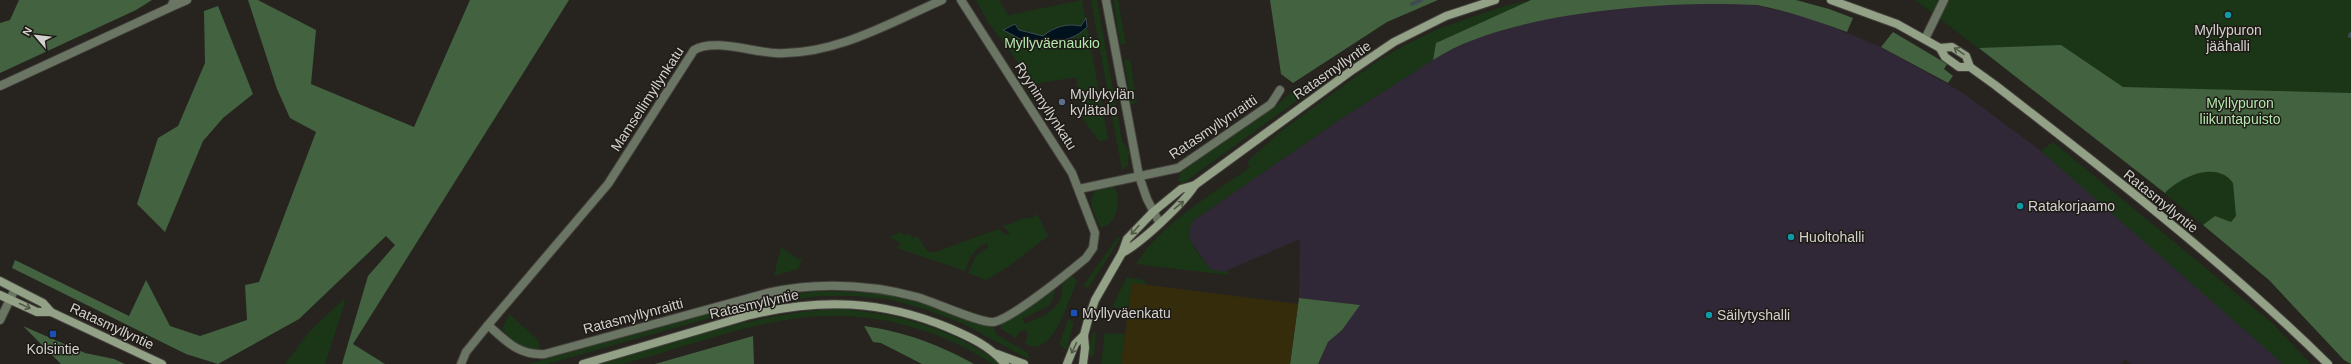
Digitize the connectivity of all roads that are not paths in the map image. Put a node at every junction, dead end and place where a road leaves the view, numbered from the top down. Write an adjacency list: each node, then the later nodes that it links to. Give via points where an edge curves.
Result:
1 (188, 0): 8 (street)
2 (942, 0): 26 (street, Mamsellimyllynkatu, via 828,47 775,53 725,46 700,46 694,50 608,184)
3 (961, 0): 16 (street, Ryynimyllynkatu, via 1065,160)
4 (1106, 0): 14 (street)
5 (1495, 0): 15 (street, Ratasmyllyntie, via 1446,16 1394,42)
6 (1831, 0): 9 (street, Ratasmyllyntie, via 1876,15)
7 (1944, 0): 9 (street)
8 (173, 4): 12 (street)
9 (1925, 39): 10 (street, Ratasmyllyntie)
10 (1940, 48): 11 (street, Ratasmyllyntie, via 1944,57 1959,67); 11 (street, Ratasmyllyntie, one-way to 10, via 1966,56 1952,47)
11 (1970, 67): 36 (street, Ratasmyllyntie, via 2049,126 2192,243 2290,327)
12 (0, 86)
13 (1280, 90): 14 (street, Ratasmyllynraitti, via 1271,104 1178,168)
14 (1139, 176): 16 (street, Ratasmyllynraitti); 17 (street)
15 (1196, 185): 17 (street, Ratasmyllyntie, via 1181,189); 18 (street, Ratasmyllyntie, one-way to 15, via 1187,198)
16 (1079, 189): 26 (street, Ratasmyllynraitti, via 1095,233 1090,254 1050,286 1003,319 994,322 978,321 938,304 901,293 836,286 800,286 545,354 532,355 522,351)
17 (1153, 212): 18 (street); 19 (street, Ratasmyllyntie, one-way to 19, via 1127,239)
18 (1160, 222): 19 (street, Ratasmyllyntie, via 1135,246)
19 (1122, 253): 27 (street, Ratasmyllyntie, via 1095,300)
20 (0, 281): 21 (street, Ratasmyllyntie)
21 (15, 289): 23 (street); 24 (street, Ratasmyllyntie, via 43,303)
22 (0, 295): 23 (street, Ratasmyllyntie)
23 (10, 299): 24 (street, Ratasmyllyntie, one-way to 24, via 36,312); 25 (street)
24 (51, 312): 29 (street, Ratasmyllyntie)
25 (0, 320)
26 (488, 325): 30 (street, Mamsellimyllynkatu, via 466,352)
27 (1084, 335): 34 (street, Ratasmyllyntie, one-way to 34, via 1075,344); 35 (street, Ratasmyllyntie)
28 (997, 354): 31 (street, Ratasmyllyntie, via 978,341 923,317 876,307 826,303 773,309); 32 (street, Ratasmyllyntie); 33 (street, Ratasmyllyntie)
29 (162, 364)
30 (461, 364)
31 (583, 364)
32 (1005, 364)
33 (1024, 364)
34 (1067, 364)
35 (1083, 364)
36 (2328, 364)

